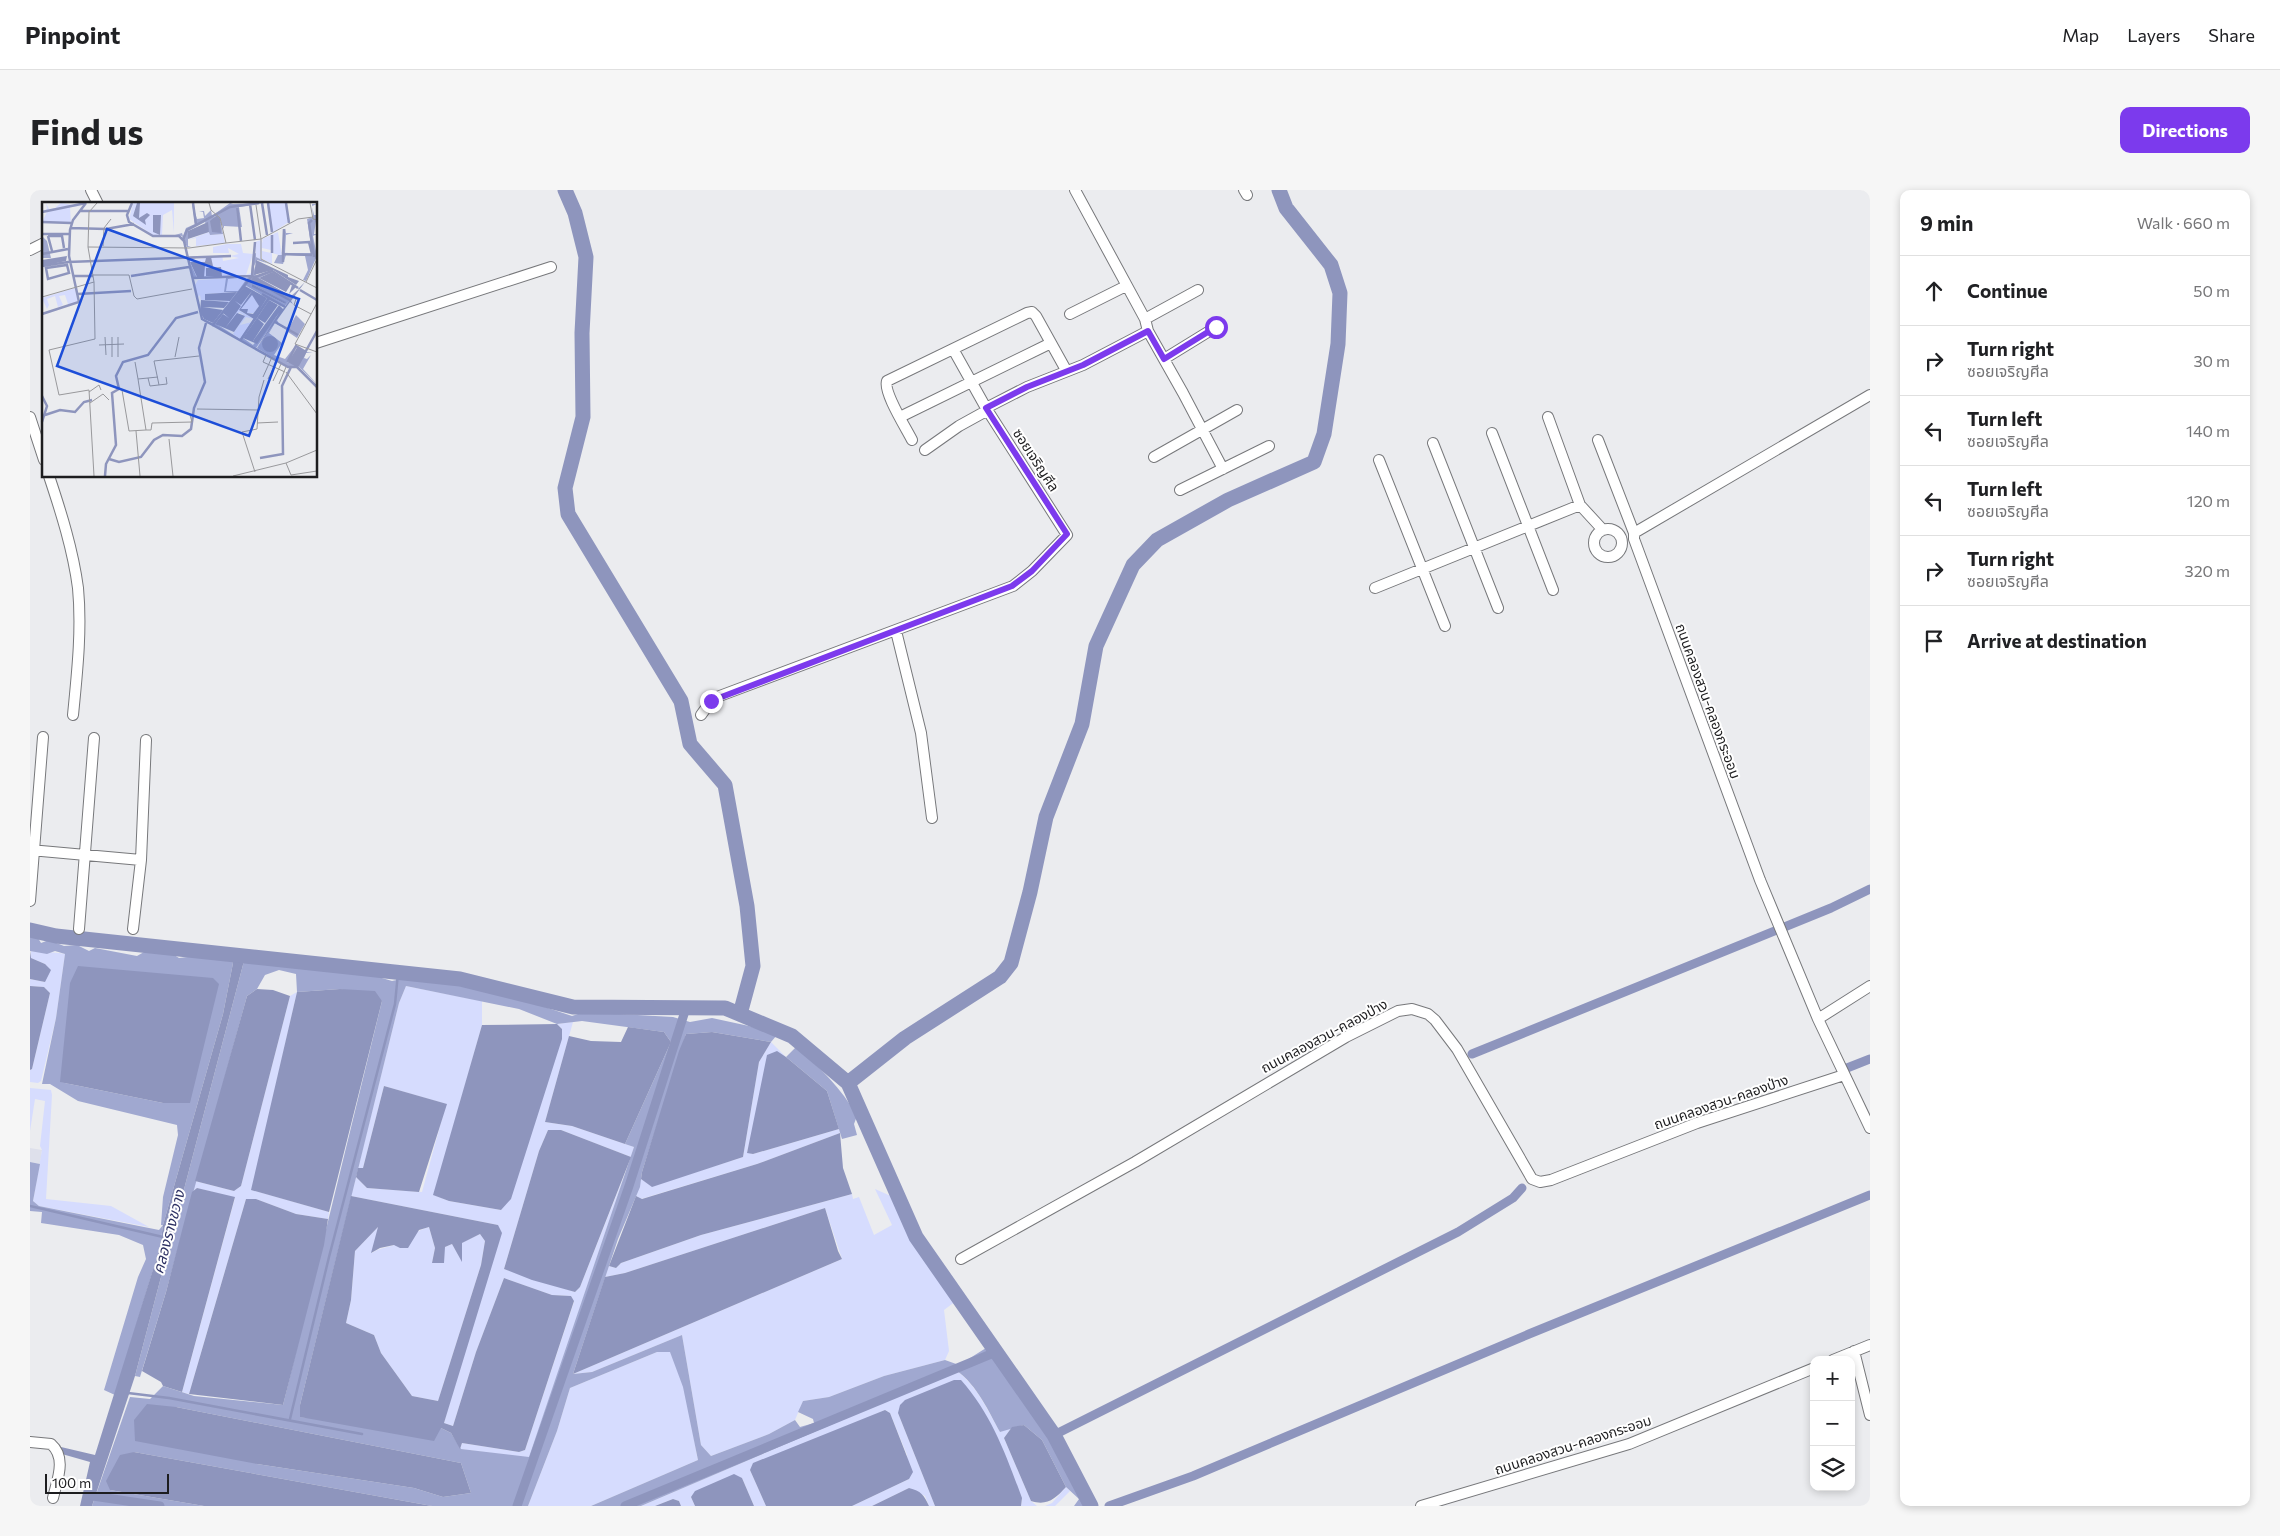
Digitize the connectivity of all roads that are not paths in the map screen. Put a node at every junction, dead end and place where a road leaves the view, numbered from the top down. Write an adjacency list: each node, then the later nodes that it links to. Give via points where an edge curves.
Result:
1 (91, 190): 3 (street)
2 (1075, 190): 7 (street)
3 (97, 202)
4 (42, 244): 5 (street)
5 (30, 250)
6 (552, 267): 13 (street)
7 (1126, 286): 9 (street); 10 (street)
8 (1198, 290): 10 (street)
9 (1070, 314)
10 (1145, 319): 12 (street)
11 (1216, 327): 16 (street)
12 (1148, 331): 16 (street); 17 (street, via 1083,365)
13 (318, 343)
14 (1051, 343): 15 (street, via 1036,316 1030,312); 17 (street); 18 (street)
15 (953, 349): 18 (street); 22 (street, via 887,381)
16 (1164, 359): 25 (street)
17 (1066, 370): 20 (street)
18 (971, 382): 20 (street); 22 (street)
19 (1870, 395): 41 (street)
20 (987, 409): 32 (street); 49 (street, ซอยเจริญศีล, via 1067,534 1032,571 1012,586)
21 (1237, 410): 25 (street)
22 (900, 416): 28 (street)
23 (30, 417): 27 (street)
24 (1548, 417): 38 (street)
25 (1203, 430): 33 (street); 35 (street)
26 (1492, 433): 39 (street)
27 (40, 437)
28 (912, 440)
29 (1598, 440): 41 (street, ถนนคลองสวน-คลองกระออม)
30 (1433, 443): 43 (street)
31 (1269, 446): 35 (street)
32 (925, 450)
33 (1154, 457)
34 (1379, 460): 44 (street)
35 (1223, 469): 37 (street)
36 (50, 478): 50 (street, via 77,586 78,663)
37 (1180, 490)
38 (1580, 505): 39 (street); 40 (street)
39 (1527, 524): 43 (street); 46 (street)
40 (1603, 530): 42 (street, via 1614,531); 42 (street, via 1596,536 1594,544 1602,556 1616,555 1621,548)
41 (1634, 536): 42 (street); 63 (street, ถนนคลองสวน-คลองกระออม, via 1760,880)
42 (1621, 539)
43 (1474, 547): 44 (street); 47 (street)
44 (1423, 568): 45 (street); 48 (street)
45 (1375, 588)
46 (1553, 590)
47 (1498, 608)
48 (1445, 626)
49 (896, 631): 51 (street, ซอยเจริญศีล, via 717,697); 55 (street, via 923,746)
50 (73, 715)
51 (701, 716)
52 (43, 738): 56 (street)
53 (94, 738): 57 (street)
54 (146, 740): 58 (street)
55 (932, 818)
56 (32, 850): 57 (street); 59 (street)
57 (85, 855): 58 (street); 60 (street)
58 (141, 860): 61 (street)
59 (30, 901)
60 (79, 929)
61 (133, 929)
62 (1870, 986): 63 (street)
63 (1818, 1019): 64 (street, ถนนคลองสวน-คลองกระออม)
64 (1844, 1074): 65 (street, ถนนคลองสวน-คลองกระออม); 66 (street, ถนนคลองสวน-คลองป่าง, via 1697,1123 1540,1182 1532,1178 1523,1164 1457,1049 1440,1026 1428,1014 1412,1009 1398,1012 1346,1037 1135,1162)
65 (1870, 1128)
66 (961, 1259)
67 (1870, 1345): 68 (street)
68 (1854, 1351): 69 (street); 71 (street)
69 (1842, 1356)
70 (1810, 1370): 74 (street, ถนนคลองสวน-คลองกระออม, via 1629,1444)
71 (1870, 1415)
72 (30, 1442): 73 (street, via 51,1444 58,1453 60,1470)
73 (53, 1498)
74 (1421, 1506)

